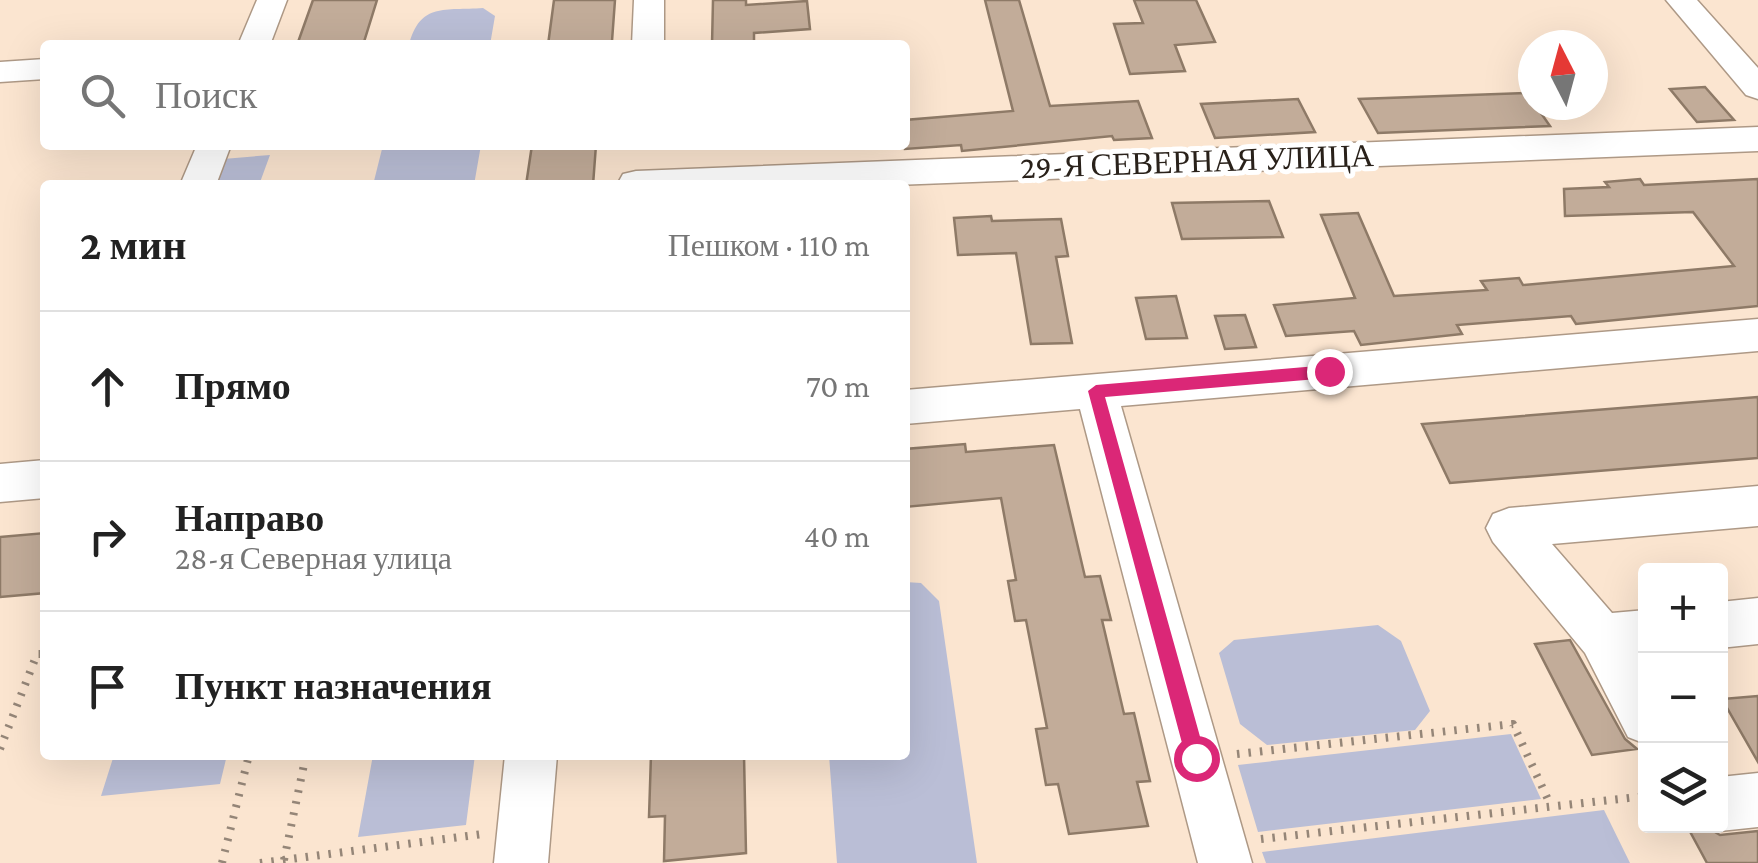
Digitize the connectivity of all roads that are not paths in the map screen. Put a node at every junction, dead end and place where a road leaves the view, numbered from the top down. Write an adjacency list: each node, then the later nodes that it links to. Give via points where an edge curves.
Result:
1 (272, 0): 4 (street)
2 (649, 0): 5 (street)
3 (1680, 0): 8 (street)
4 (256, 40)
5 (648, 40)
6 (40, 69): 7 (street)
7 (0, 72)
8 (1758, 88)
9 (1758, 139): 14 (street, 29-Я СЕВЕРНАЯ УЛИЦА)
10 (211, 150): 12 (street)
11 (639, 150): 13 (street)
12 (200, 180)
13 (636, 180)
14 (736, 180)
15 (1758, 335): 16 (street)
16 (1096, 391): 17 (street); 29 (street)
17 (910, 407)
18 (40, 479): 19 (street)
19 (0, 483)
20 (1758, 506): 23 (street, via 1509,528)
21 (1758, 621): 22 (street)
22 (1728, 624)
23 (1624, 635): 24 (street)
24 (1638, 688)
25 (529, 760): 28 (street)
26 (1758, 800): 27 (street)
27 (1728, 803)
28 (500, 849)
29 (1222, 853)

